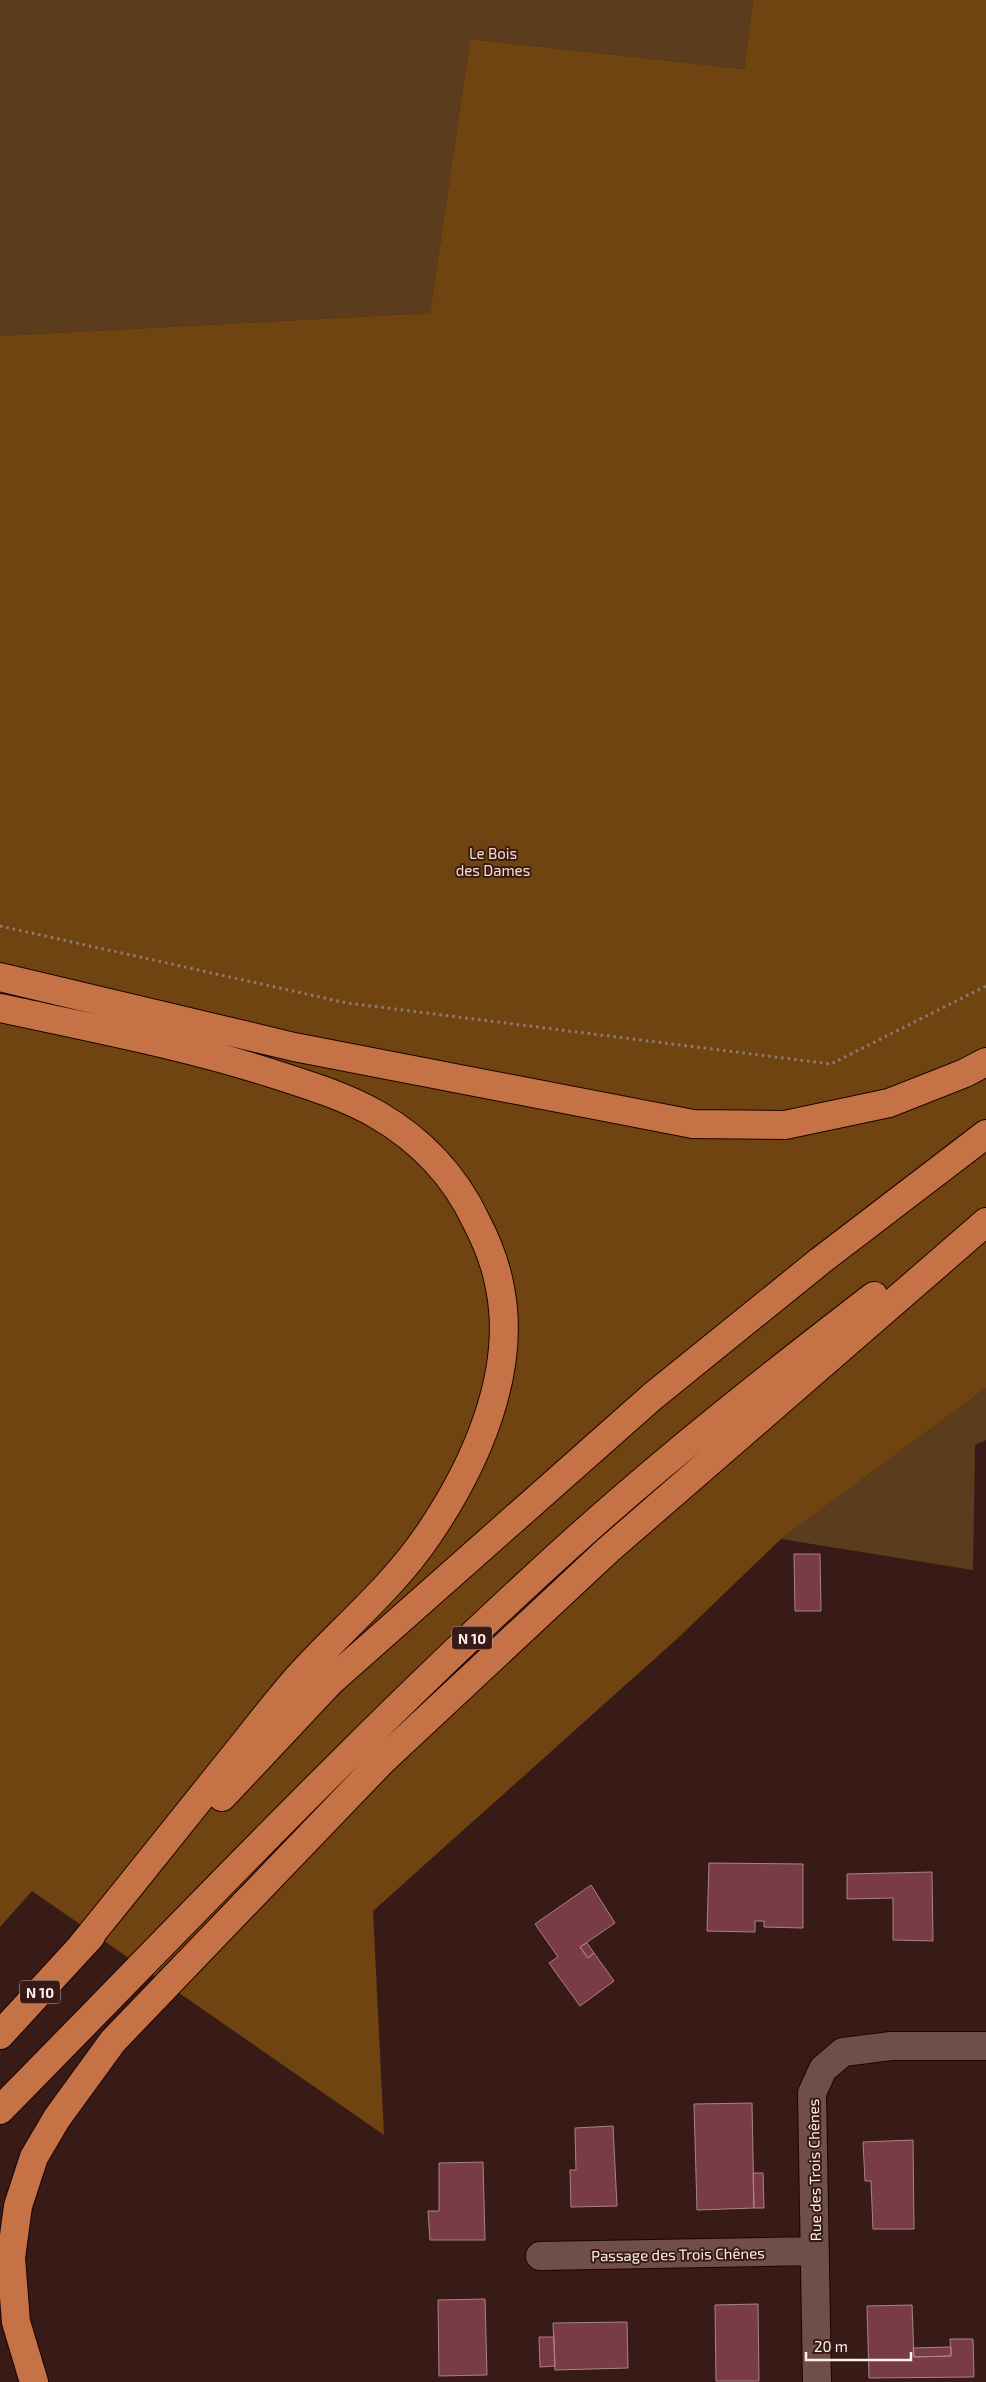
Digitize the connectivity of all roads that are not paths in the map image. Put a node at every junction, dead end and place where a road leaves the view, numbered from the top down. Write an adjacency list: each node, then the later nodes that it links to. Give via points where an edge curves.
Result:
1 (0, 978): 3 (highway, via 294,1047 693,1124 785,1125 889,1103)
2 (1, 1008): 7 (highway, via 228,1059 338,1094 377,1115 416,1140 445,1169 467,1202 488,1245 501,1289 504,1335 498,1376 472,1459 426,1539 379,1594 294,1682)
3 (986, 1062)
4 (986, 1134): 7 (highway, N 10, via 820,1261 653,1396 331,1682)
5 (986, 1211): 10 (highway, N 10, via 761,1382 581,1535 361,1742)
6 (986, 1222): 13 (highway, via 608,1550 382,1762 113,2041 52,2126 34,2157 18,2206 11,2258 16,2322)
7 (79, 1949): 8 (highway, N 10)
8 (0, 2035)
9 (986, 2046): 11 (street, Rue des Trois Chênes, via 891,2046 844,2052 823,2068 812,2093)
10 (0, 2110)
11 (815, 2251): 12 (street, Passage des Trois Chênes); 14 (street, Rue des Trois Chênes)
12 (540, 2256)
13 (34, 2382)
14 (818, 2382)

